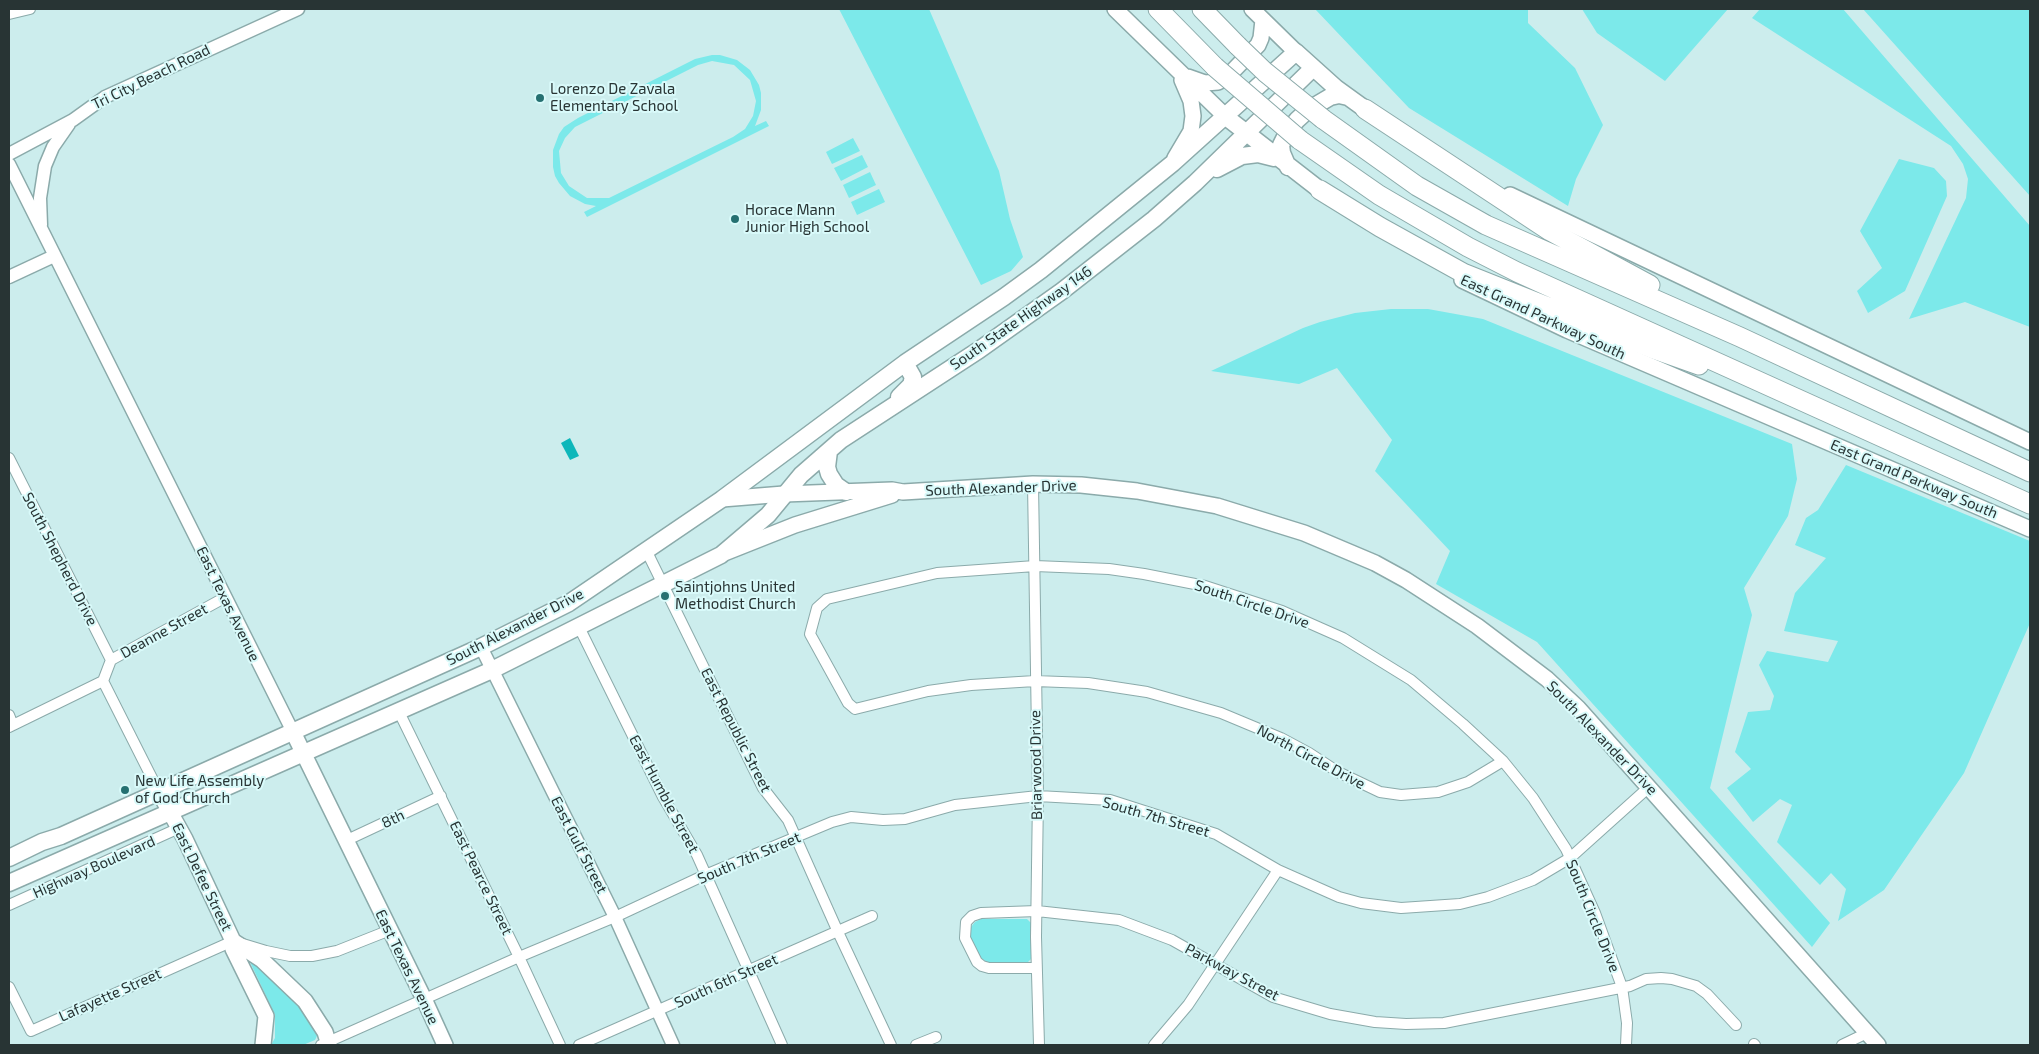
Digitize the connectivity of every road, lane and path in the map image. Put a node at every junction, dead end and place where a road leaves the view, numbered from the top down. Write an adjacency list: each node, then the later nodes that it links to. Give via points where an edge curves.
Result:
1 (30, 9): 7 (street)
2 (298, 9): 15 (street, Tri City Beach Road, via 105,97)
3 (1115, 9): 11 (main road, East Grand Parkway South)
4 (1158, 9): 28 (highway, East Grand Parkway South, bridge, via 1215,67 1300,140 1372,191 1517,272)
5 (1202, 9): 26 (highway, bridge, via 1265,72 1323,120 1417,186 1511,237)
6 (1252, 9): 8 (main road)
7 (9, 14)
8 (1263, 20): 9 (main road); 11 (main road, via 1258,45 1218,82 1205,84)
9 (1296, 52): 10 (main road); 14 (main road, South State Highway 146)
10 (1313, 68): 12 (main road); 16 (main road, South State Highway 146)
11 (1178, 72): 14 (main road, East Grand Parkway South); 18 (main road, via 1191,101 1193,116 1190,131)
12 (1348, 97): 13 (main road); 19 (main road, via 1330,97 1297,120 1282,145)
13 (1364, 109): 26 (highway, via 1550,231); 30 (main road, via 1525,204)
14 (1226, 117): 16 (main road, East Grand Parkway South); 18 (main road, South State Highway 146)
15 (72, 120): 17 (street, Tri City Beach Road); 23 (street, via 44,166)
16 (1246, 134): 19 (main road, East Grand Parkway South); 21 (main road, South State Highway 146)
17 (9, 154)
18 (1173, 163): 27 (main road, South State Highway 146, via 1034,276)
19 (1284, 163): 21 (main road, via 1258,154 1242,156); 22 (main road, East Grand Parkway South)
20 (9, 164): 23 (street, East Texas Avenue)
21 (1195, 184): 29 (main road, South State Highway 146, via 1062,291)
22 (1320, 190): 28 (highway, via 1463,273 1706,368); 40 (main road, East Grand Parkway South, via 1378,231 1478,289)
23 (41, 230): 24 (street, East Texas Avenue)
24 (54, 256): 25 (street); 45 (street, East Texas Avenue)
25 (9, 277)
26 (1740, 337): 33 (highway)
27 (905, 363): 29 (main road, via 913,377 911,385); 38 (main road, South State Highway 146)
28 (1766, 383): 39 (highway, East Grand Parkway South)
29 (885, 411): 31 (main road, South State Highway 146)
30 (2030, 442)
31 (829, 451): 35 (main road, via 827,467 836,485); 37 (main road, South State Highway 146)
32 (9, 458): 48 (street, South Shepherd Drive)
33 (2030, 472)
34 (1033, 484): 36 (main road, South Alexander Drive); 43 (street, Briarwood Drive); 58 (main road, South Alexander Drive, via 1137,491 1218,506 1304,533 1375,563 1457,612 1547,679)
35 (846, 492): 36 (main road, South Alexander Drive); 37 (main road, South Alexander Drive)
36 (903, 492): 42 (main road, South Alexander Drive, via 795,525)
37 (784, 494): 38 (main road, South Alexander Drive); 42 (main road, South State Highway 146, via 768,515)
38 (722, 499): 41 (main road, South Alexander Drive)
39 (2030, 504)
40 (2030, 529)
41 (646, 550): 44 (street, East Republic Street); 47 (main road, South Alexander Drive, via 569,603)
42 (721, 555): 44 (main road, South Alexander Drive)
43 (1035, 566): 50 (street, South Circle Drive, via 937,573 827,599 818,608 810,634); 52 (street, Briarwood Drive); 57 (street, South Circle Drive, via 1108,569 1170,579 1205,586 1282,611 1343,638 1411,680)
44 (663, 583): 46 (main road, South Alexander Drive); 65 (street, East Republic Street, via 763,788 788,820)
45 (224, 598): 48 (street, Deanne Street); 55 (street, East Texas Avenue)
46 (579, 627): 49 (main road, South Alexander Drive); 71 (street, East Humble Street)
47 (481, 647): 49 (street, East Gulf Street); 55 (main road, South Alexander Drive)
48 (111, 660): 51 (street, Deanne Street)
49 (492, 670): 53 (main road, South Alexander Drive); 76 (street, East Gulf Street)
50 (835, 680): 52 (street, North Circle Drive, via 855,709 928,691)
51 (103, 681): 54 (street); 59 (street)
52 (1035, 681): 57 (street, North Circle Drive, via 1088,683 1147,692 1221,713 1281,738 1338,772 1380,792 1401,796 1438,792 1468,782); 61 (street, Briarwood Drive)
53 (398, 712): 56 (main road, South Alexander Drive); 60 (street, East Pearce Street)
54 (10, 722)
55 (293, 732): 56 (main road, East Texas Avenue); 59 (main road, South Alexander Drive)
56 (302, 753): 62 (main road, South Alexander Drive); 66 (main road, East Texas Avenue)
57 (1503, 761): 69 (street, South Circle Drive, via 1532,798)
58 (1649, 786): 69 (street, South 7th Street); 89 (main road, South Alexander Drive)
59 (159, 792): 62 (main road, East Defee Street); 64 (main road, South Alexander Drive)
60 (441, 796): 66 (street, 8th); 80 (street, East Pearce Street)
61 (1038, 796): 65 (street, South 7th Street, via 955,806 905,819 852,817); 70 (street, South 7th Street, via 1110,800 1216,834); 74 (street, Briarwood Drive)
62 (170, 811): 63 (main road, East Defee Street); 67 (main road, South Alexander Drive)
63 (179, 828): 73 (street, Highway Boulevard); 79 (main road, East Defee Street)
64 (61, 836): 67 (main road); 68 (main road, South Alexander Drive)
65 (797, 838): 71 (street, South 7th Street); 78 (street, East Republic Street)
66 (345, 841): 77 (main road, East Texas Avenue)
67 (70, 857): 72 (main road, South Alexander Drive)
68 (9, 858)
69 (1570, 858): 70 (street, South 7th Street, via 1533,880 1488,897 1460,904 1409,907 1339,898); 85 (street, South Circle Drive, via 1595,913)
70 (1278, 870): 81 (street)
71 (705, 875): 76 (street, South 7th Street); 83 (street, East Humble Street)
72 (9, 883)
73 (9, 905)
74 (1037, 911): 81 (street, Parkway Street, via 1119,920 1172,940); 82 (street, Briarwood Drive); 82 (street, Parkway Street, via 981,913 972,916 964,930 965,938 982,966)
75 (872, 916): 78 (street, South 6th Street)
76 (615, 917): 80 (street, South 7th Street); 87 (street, East Gulf Street)
77 (390, 930): 79 (street, via 337,951 312,956 290,956); 86 (main road, East Texas Avenue)
78 (838, 932): 83 (street, South 6th Street); 98 (street, East Republic Street)
79 (233, 941): 84 (street, Lafayette Street, via 31,1030); 91 (main road, East Defee Street, via 262,960 304,1001 325,1032); 92 (main road, via 233,950 266,1016)
80 (519, 958): 86 (street, South 7th Street); 94 (street, East Pearce Street)
81 (1215, 966): 85 (street, Parkway Street, via 1273,997 1330,1014 1375,1022 1444,1023); 101 (street)
82 (1036, 968): 100 (street, Briarwood Drive)
83 (749, 971): 87 (street, South 6th Street); 97 (street, East Humble Street)
84 (9, 987)
85 (1622, 987): 88 (street, Parkway Street, via 1646,979 1685,982 1708,994); 102 (street, South Circle Drive)
86 (425, 1001): 91 (street, South 7th Street); 93 (main road, East Texas Avenue)
87 (658, 1012): 95 (street, South 6th Street); 96 (street, East Gulf Street)
88 (1736, 1025)
89 (1867, 1032): 103 (street); 104 (main road, South Alexander Drive)
90 (936, 1037): 99 (street)
91 (326, 1044)
92 (263, 1045)
93 (445, 1045)
94 (560, 1045)
95 (580, 1045)
96 (673, 1045)
97 (782, 1045)
98 (891, 1045)
99 (916, 1045)
100 (1038, 1045)
101 (1154, 1045)
102 (1626, 1045)
103 (1842, 1045)
104 (1878, 1045)

